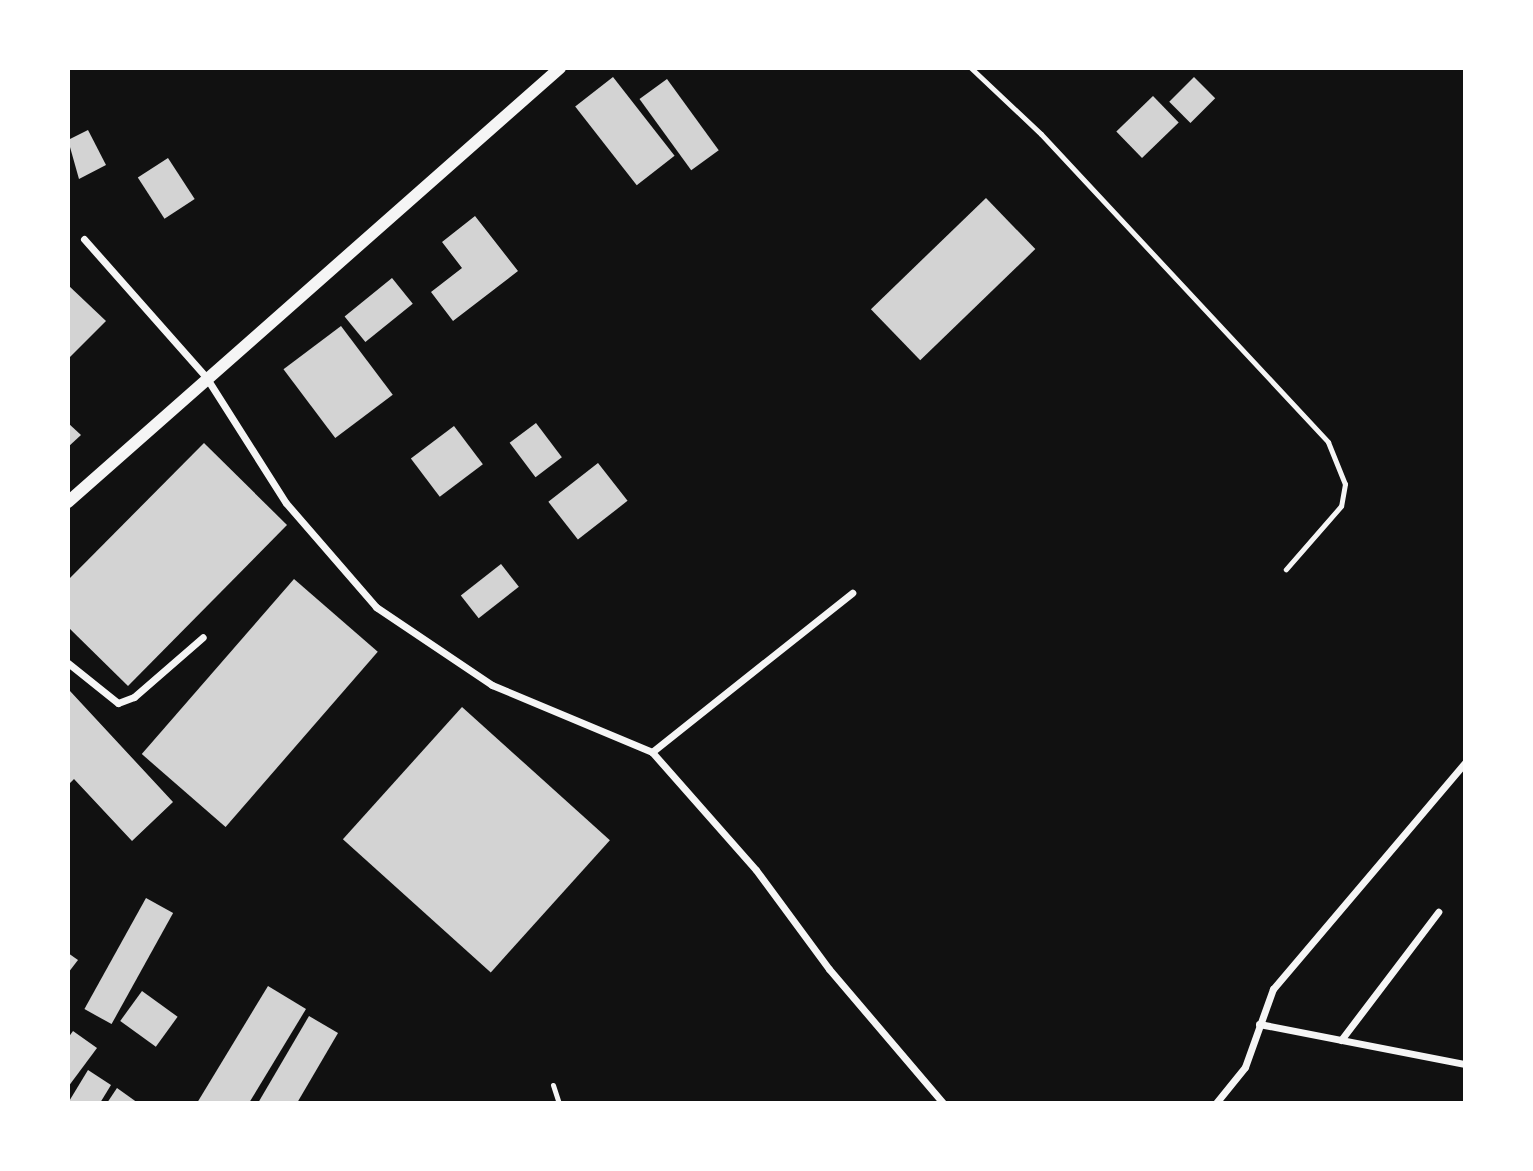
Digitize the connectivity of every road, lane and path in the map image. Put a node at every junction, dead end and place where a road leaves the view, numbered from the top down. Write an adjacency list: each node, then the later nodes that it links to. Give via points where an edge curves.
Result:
1 (560, 68): 4 (street)
2 (971, 68): 6 (lane, via 1041,134 1328,442 1345,484 1341,506)
3 (84, 239): 4 (street)
4 (203, 380): 5 (street); 10 (street, via 286,503 376,607 492,685)
5 (68, 502)
6 (1286, 569)
7 (852, 593): 10 (street)
8 (203, 636): 9 (street, via 134,697 118,703)
9 (68, 663)
10 (652, 751): 18 (street, via 757,870 829,969)
11 (1465, 763): 13 (street, via 1343,899 1273,989)
12 (1438, 912): 14 (street)
13 (1259, 1024): 14 (street); 19 (street, via 1245,1067)
14 (1341, 1040): 15 (street)
15 (1465, 1065)
16 (553, 1085): 17 (lane)
17 (559, 1103)
18 (943, 1103)
19 (1216, 1103)

